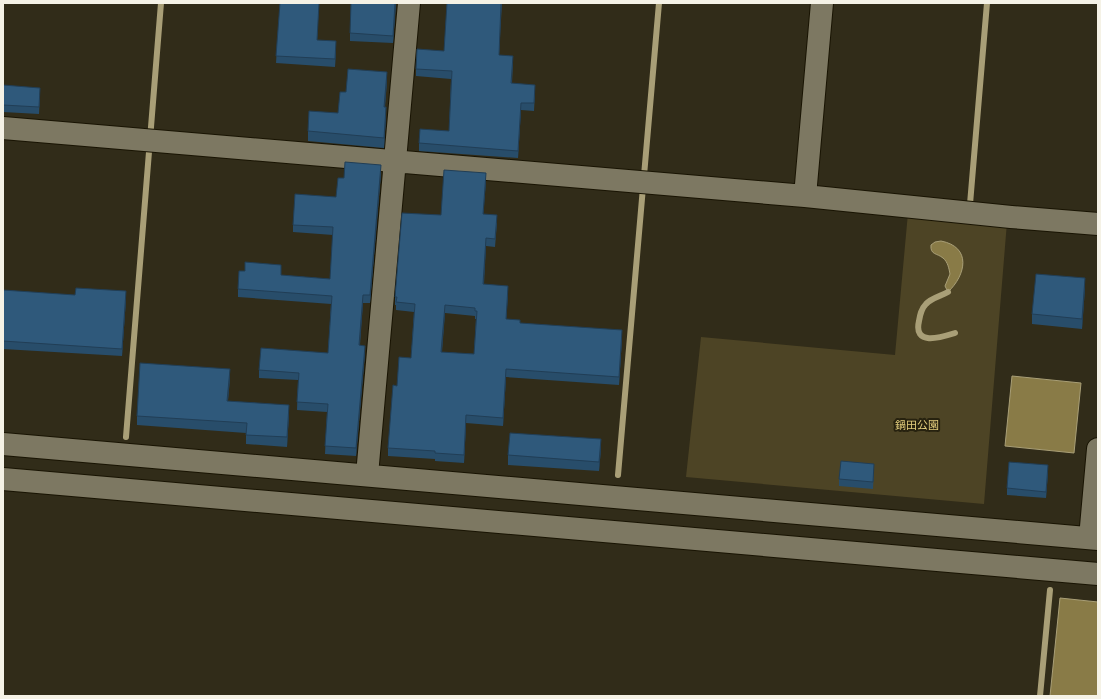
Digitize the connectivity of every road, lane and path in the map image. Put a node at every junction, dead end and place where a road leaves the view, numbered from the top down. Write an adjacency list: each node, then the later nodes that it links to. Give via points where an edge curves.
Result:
1 (409, 3): 4 (street)
2 (822, 3): 5 (street)
3 (3, 128): 4 (street)
4 (395, 162): 5 (street); 9 (street)
5 (805, 196): 6 (street)
6 (1098, 224)
7 (3, 444): 9 (street)
8 (1098, 449): 11 (street)
9 (367, 475): 11 (street)
10 (3, 479): 12 (street)
11 (1094, 538)
12 (1098, 574)

